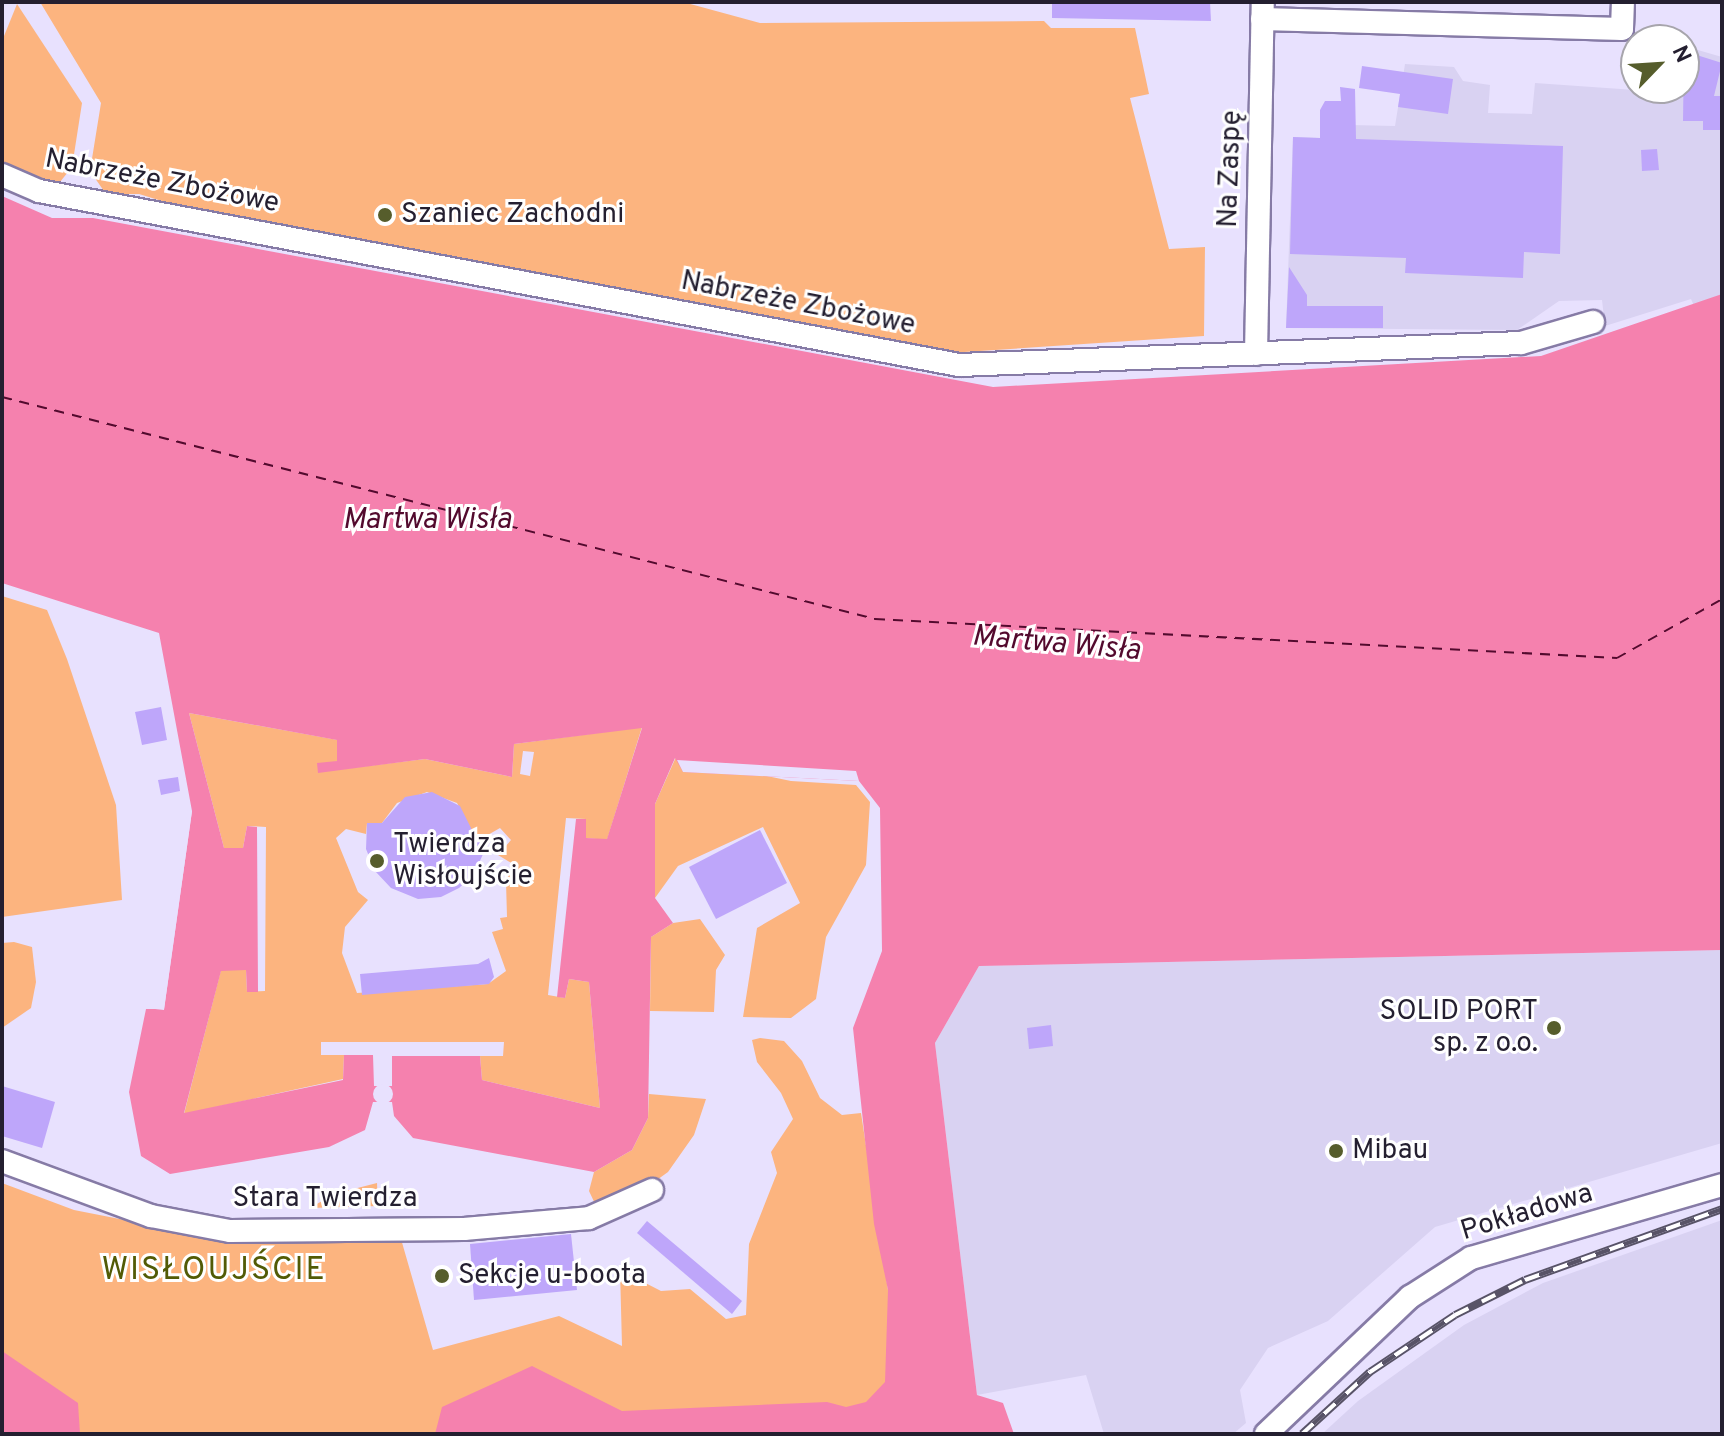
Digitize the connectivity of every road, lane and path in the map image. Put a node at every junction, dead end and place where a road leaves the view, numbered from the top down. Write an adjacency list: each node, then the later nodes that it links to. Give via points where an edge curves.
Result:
1 (1623, 2): 2 (street, via 1622,29)
2 (1263, 11): 5 (street, Na Zaspę)
3 (2, 175): 5 (street, Nabrzeże Zbożowe, via 39,191 959,365)
4 (1593, 322): 5 (street, Nabrzeże Zbożowe, via 1521,343)
5 (1256, 346)
6 (2, 1161): 8 (street, Stara Twierdza, via 151,1216 230,1231 464,1229 589,1218)
7 (1722, 1185): 9 (street, Pokładowa, via 1471,1258 1410,1297)
8 (652, 1190)
9 (1266, 1434)

